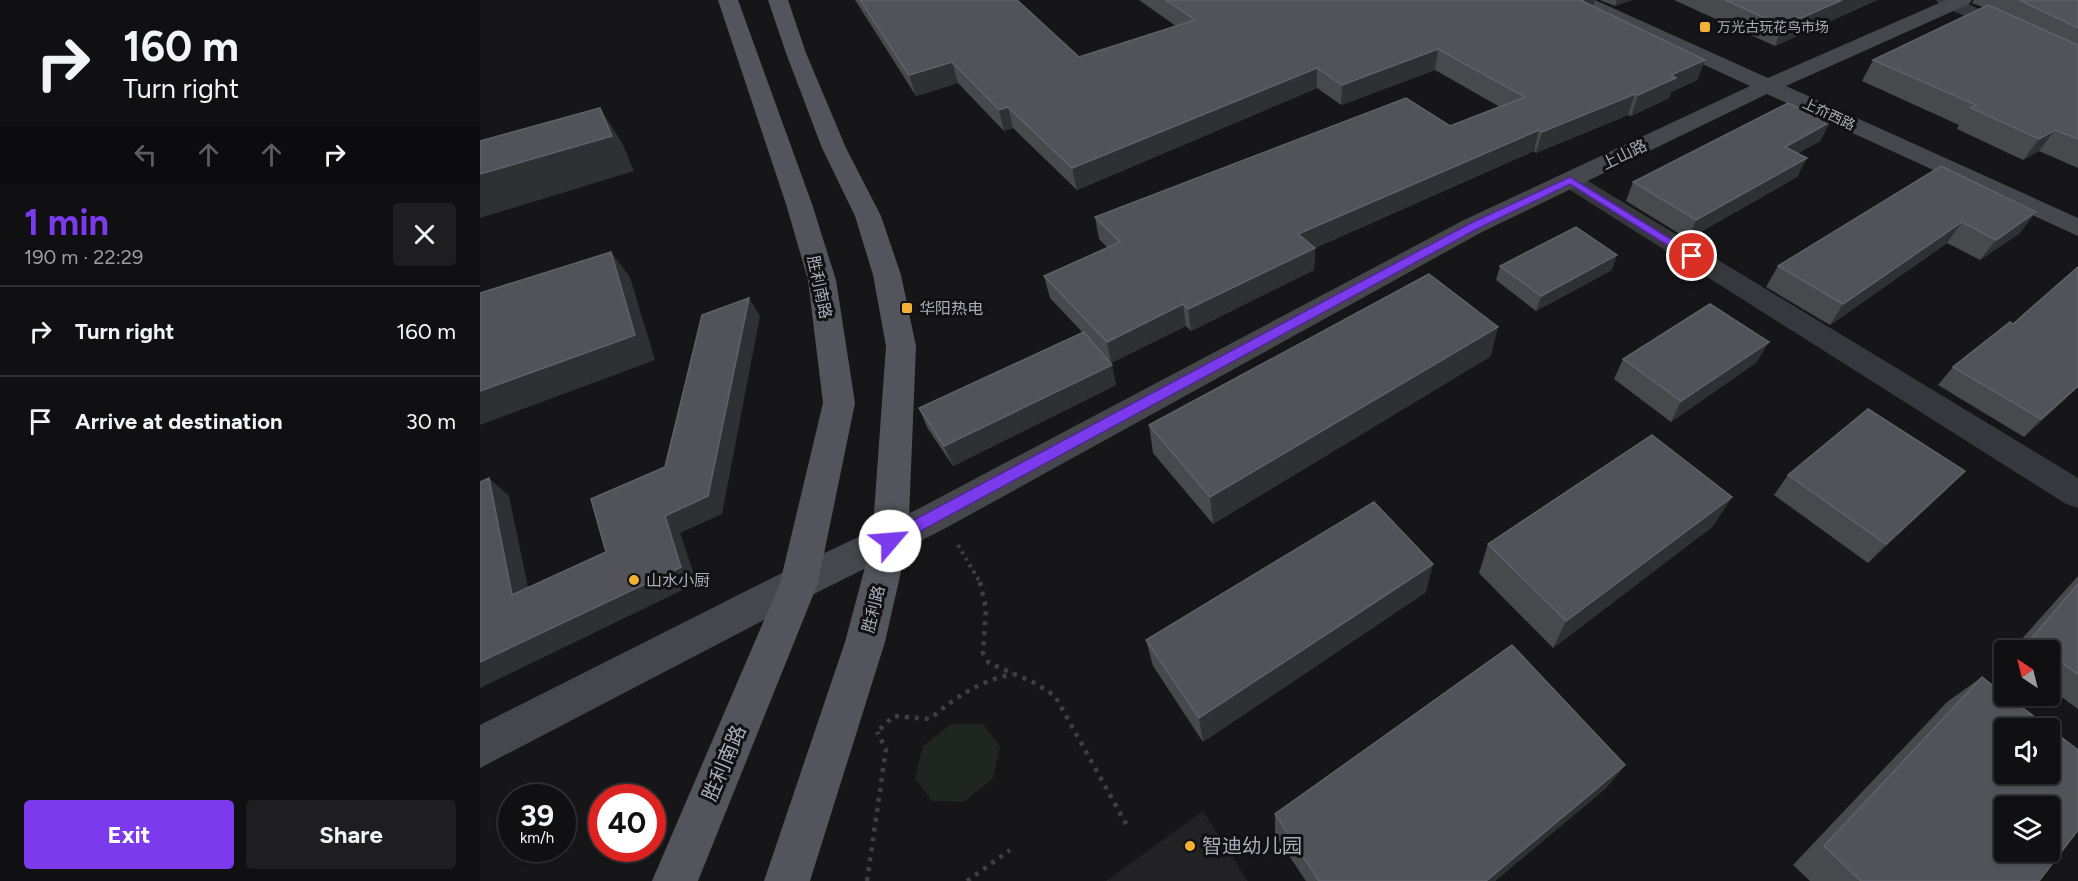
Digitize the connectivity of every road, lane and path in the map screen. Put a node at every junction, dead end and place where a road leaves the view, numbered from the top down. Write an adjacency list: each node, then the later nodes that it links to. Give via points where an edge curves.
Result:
1 (728, 0): 14 (main road, 胜利南路, via 822,280 839,403)
2 (778, 0): 13 (main road, via 834,148 868,216 887,275 901,346)
3 (1579, 0): 7 (street, 上夼西路)
4 (1615, 0): 7 (street, 上夼西路)
5 (1954, 1): 6 (street, 上山路); 7 (street, 上山路)
6 (2078, 66)
7 (1777, 82): 8 (street, 上山路); 9 (street, 上夼西路); 10 (street, 上夼西路)
8 (1570, 180): 11 (street); 12 (street, 上山路, via 1473,226)
9 (2078, 208)
10 (2078, 228)
11 (2078, 495)
12 (931, 519): 13 (street, 上山路); 15 (path, via 970,560 986,593 988,620 983,653 989,663)
13 (890, 541): 14 (street, 上山路); 16 (main road, 胜利路, via 865,642)
14 (799, 583): 18 (street, 上山路); 21 (main road, 胜利南路)
15 (1015, 673): 17 (path, via 969,687 930,719 894,717); 19 (path, via 1055,696)
16 (845, 702): 17 (path); 22 (main road)
17 (877, 732): 23 (path, via 886,748)
18 (480, 747)
19 (1129, 829)
20 (1010, 850): 24 (path)
21 (675, 881)
22 (788, 881)
23 (867, 881)
24 (967, 881)

